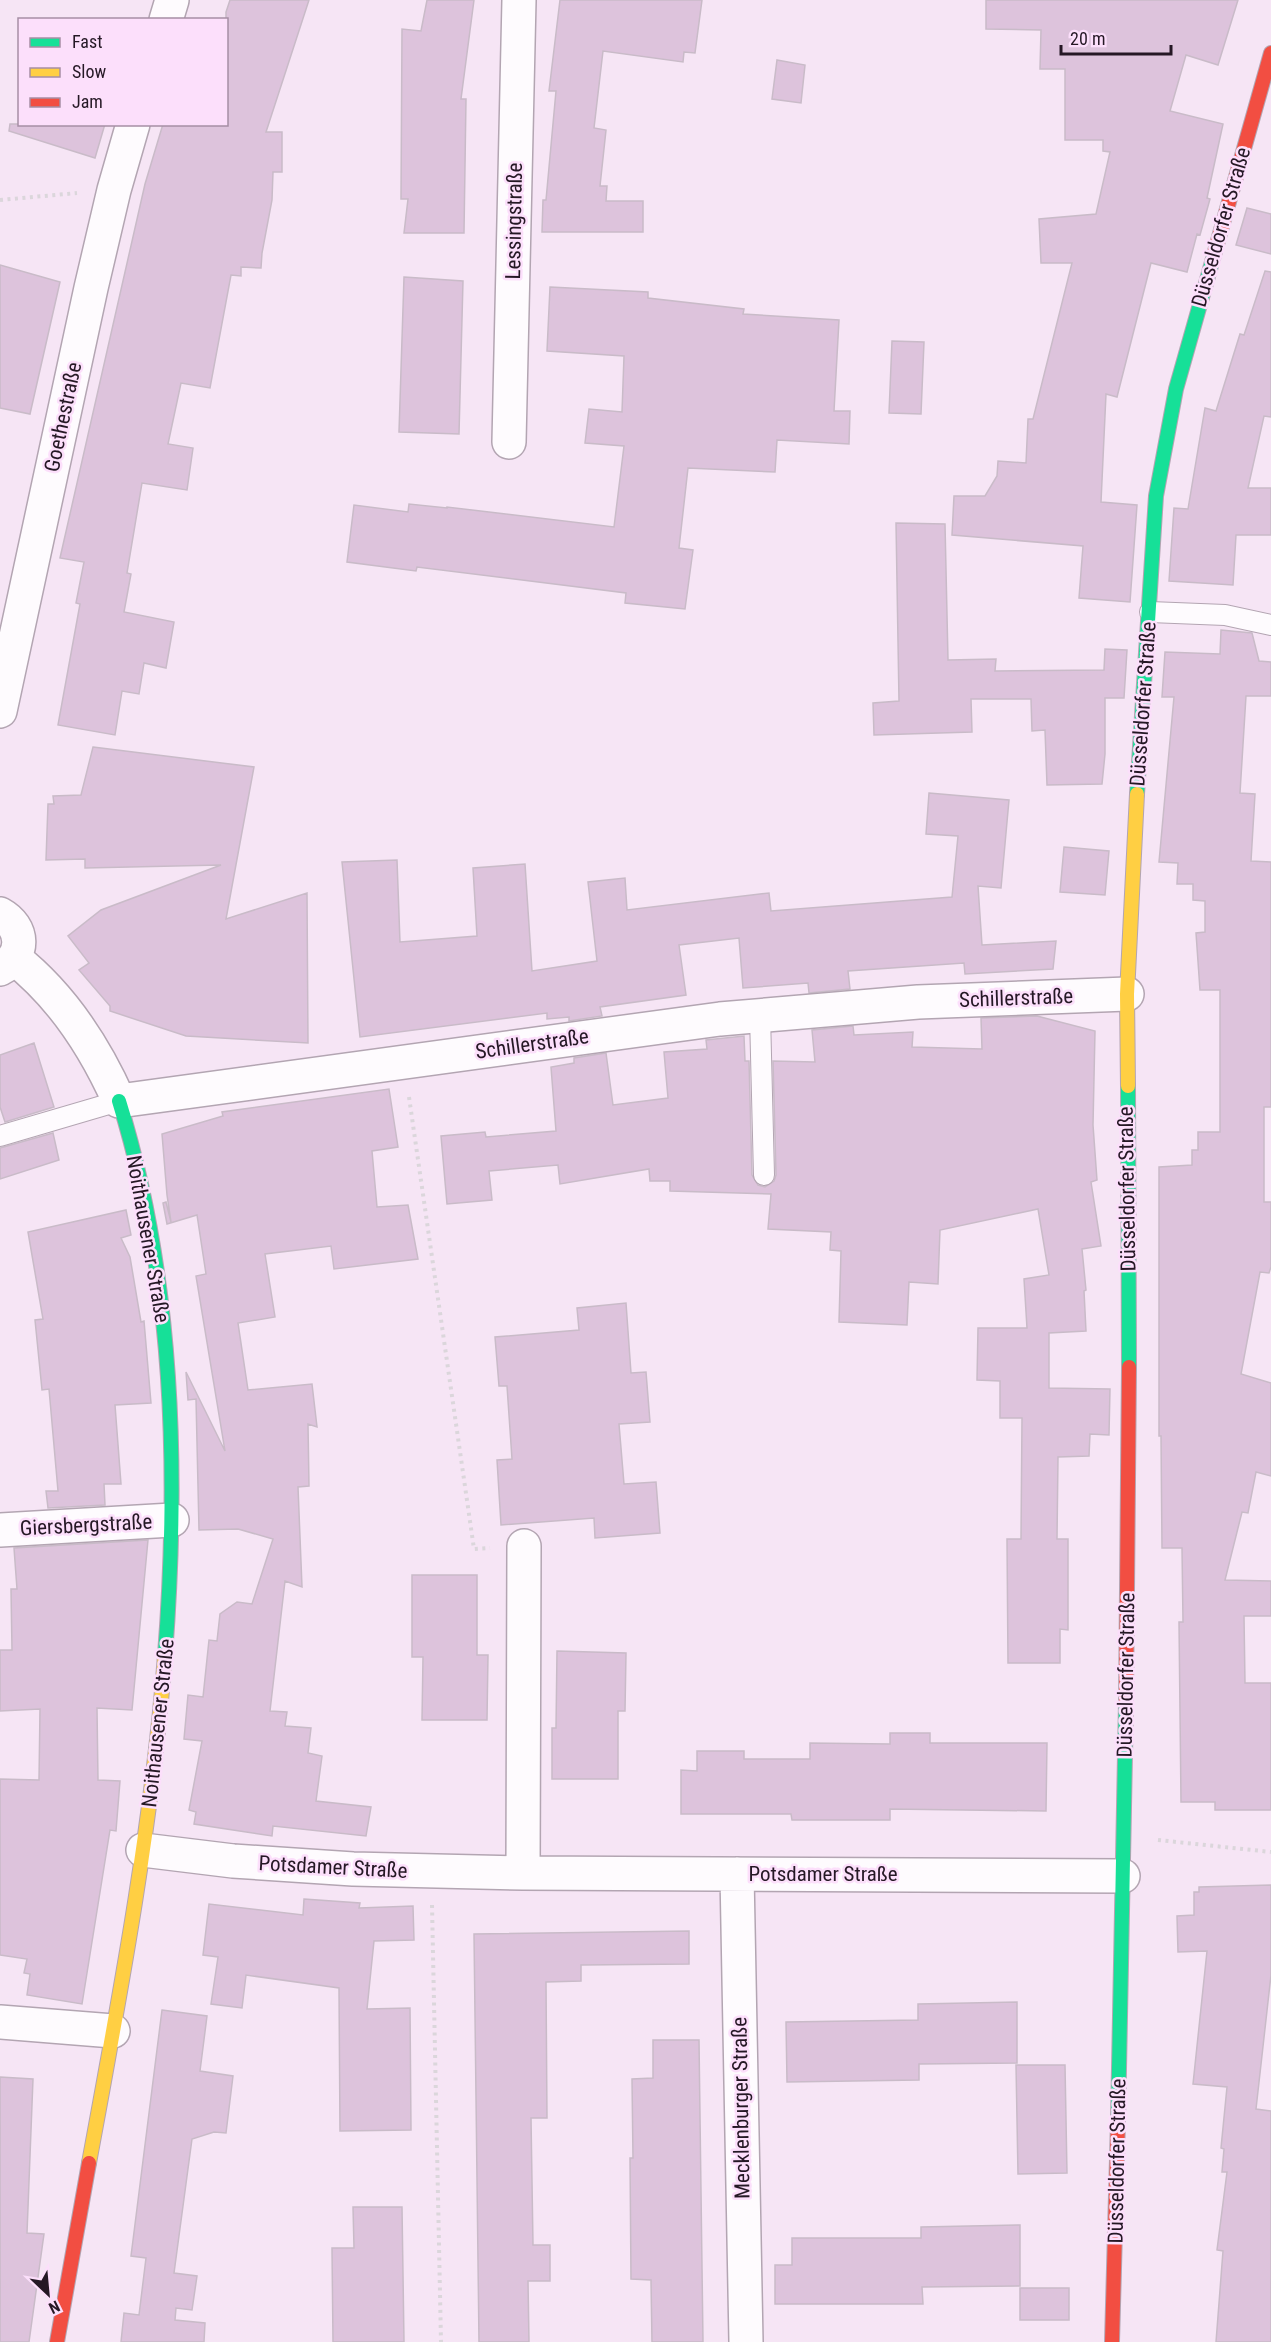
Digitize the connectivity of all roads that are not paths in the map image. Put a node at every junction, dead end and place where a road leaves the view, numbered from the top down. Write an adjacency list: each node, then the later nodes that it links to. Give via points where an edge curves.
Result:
1 (172, 0): 3 (street)
2 (519, 0): 6 (street, Lessingstraße)
3 (167, 18)
4 (1271, 53): 7 (street, Düsseldorfer Straße, via 1168,424 1156,496)
5 (132, 126): 9 (street, Goethestraße, via 91,288)
6 (509, 442)
7 (1150, 612): 8 (lane, via 1225,615); 12 (street, Düsseldorfer Straße)
8 (1271, 625)
9 (0, 711)
10 (0, 914): 11 (street, via 12,921 18,933 19,946)
11 (7, 964): 14 (street, via 43,983 68,1013 103,1066)
12 (1126, 994): 13 (street, Schillerstraße, via 918,1002); 23 (street, Düsseldorfer Straße, via 1129,1341)
13 (760, 1015): 14 (street, Schillerstraße); 16 (lane)
14 (118, 1101): 15 (lane); 17 (street, Noithausener Straße, via 139,1181 162,1313 171,1422)
15 (0, 1136)
16 (764, 1175)
17 (172, 1520): 18 (street, Giersbergstraße); 20 (street, Noithausener Straße, via 157,1749)
18 (0, 1530)
19 (524, 1546): 21 (street)
20 (143, 1850): 21 (street, Potsdamer Straße, via 262,1864); 25 (street, Noithausener Straße)
21 (523, 1873): 22 (street, Potsdamer Straße)
22 (737, 1874): 23 (street, Potsdamer Straße); 27 (street, Mecklenburger Straße)
23 (1123, 1876): 28 (street, Düsseldorfer Straße)
24 (0, 2022): 25 (street)
25 (113, 2031): 26 (street, Noithausener Straße)
26 (57, 2342)
27 (746, 2342)
28 (1112, 2342)

